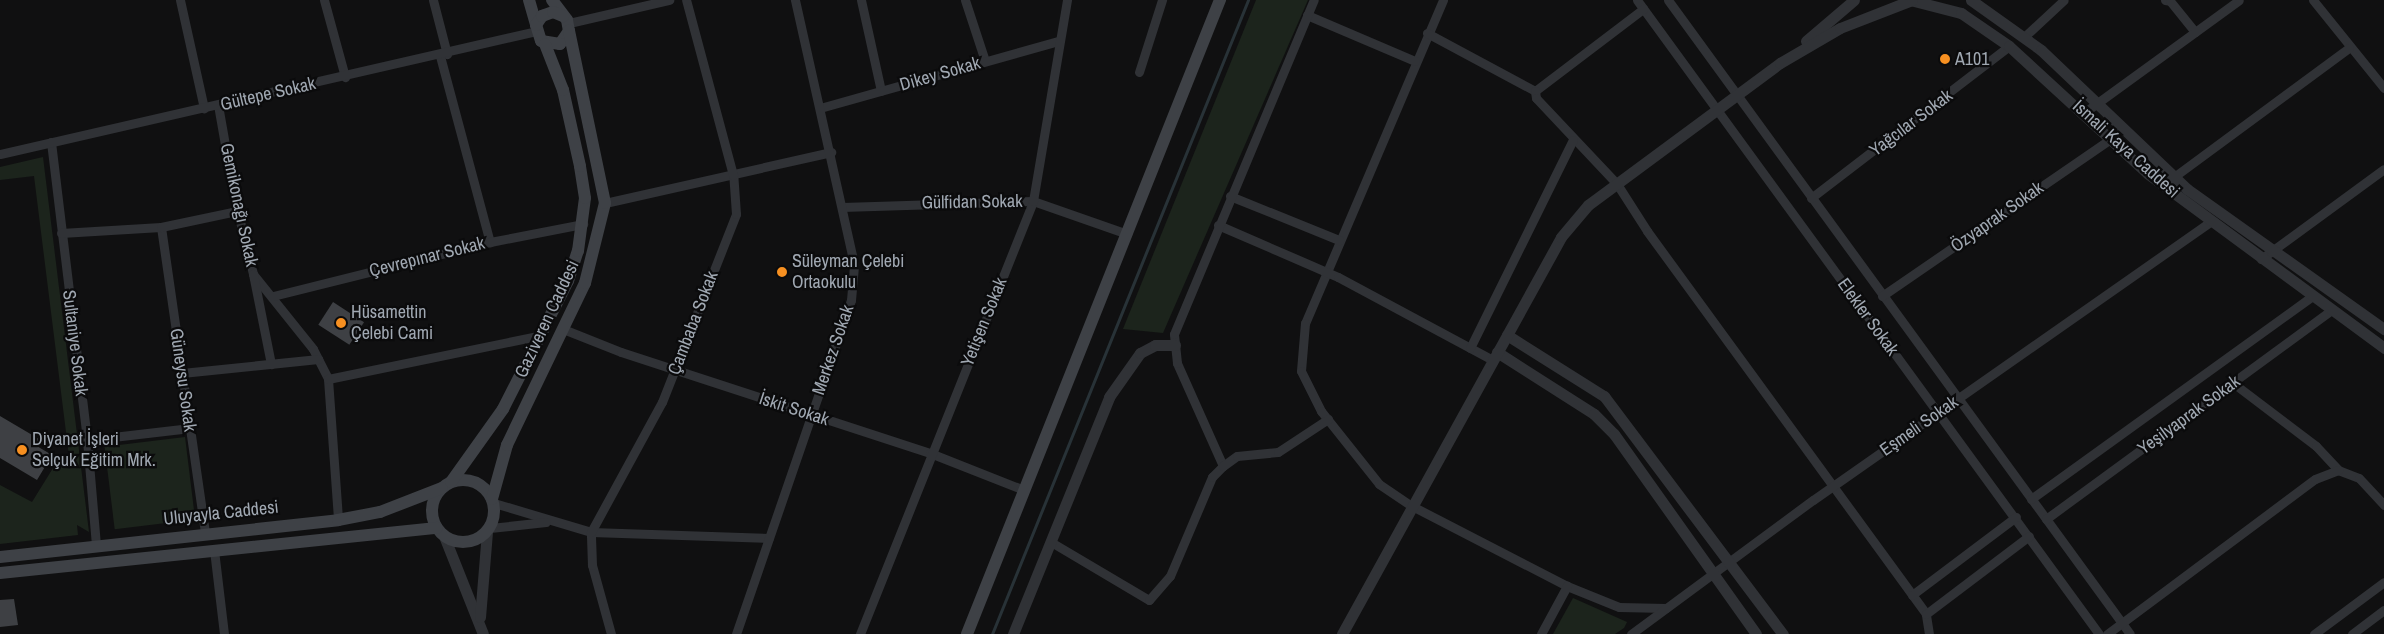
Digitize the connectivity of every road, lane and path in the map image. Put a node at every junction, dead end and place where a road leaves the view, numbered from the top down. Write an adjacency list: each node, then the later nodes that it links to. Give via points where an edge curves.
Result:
1 (180, 0): 48 (street)
2 (324, 0): 41 (street)
3 (433, 0): 36 (street)
4 (529, 0): 28 (main road)
5 (552, 0): 27 (main road, Gaziveren Caddesi)
6 (686, 0): 58 (street, Çambaba Sokak)
7 (795, 0): 49 (street, Merkez Sokak)
8 (861, 0): 43 (street)
9 (965, 0): 38 (street)
10 (1067, 0): 32 (street, Yetişen Sokak)
11 (1162, 0): 40 (street)
12 (1220, 0): 73 (main road)
13 (1314, 0): 26 (street)
14 (1443, 0): 30 (street)
15 (1637, 0): 25 (street, Elekler Sokak)
16 (1668, 0): 45 (street, Elekler Sokak)
17 (1854, 0): 39 (street)
18 (1911, 0): 34 (street, İsmali Kaya Caddesi, via 1962,13); 39 (street, via 1840,28)
19 (1971, 0): 31 (street)
20 (2064, 0): 31 (street)
21 (2164, 0): 29 (street, via 2170,1)
22 (2239, 0): 29 (street)
23 (2313, 0): 35 (street)
24 (663, 1): 27 (street)
25 (1643, 9): 44 (street); 50 (street, Elekler Sokak)
26 (1307, 15): 37 (street); 62 (street)
27 (567, 23): 28 (main road, via 547,13); 33 (main road, via 560,44); 65 (main road, Gaziveren Caddesi)
28 (536, 28): 33 (main road, Gaziveren Caddesi); 36 (street, Gültepe Sokak)
29 (2195, 32): 46 (street)
30 (1427, 33): 37 (street); 44 (street)
31 (2024, 37): 46 (street)
32 (1059, 41): 38 (street, Dikey Sokak); 64 (street, Yetişen Sokak)
33 (546, 44): 69 (main road, Gaziveren Caddesi, via 563,90 580,166)
34 (2009, 46): 51 (street, İsmali Kaya Caddesi); 63 (street, Yağcılar Sokak)
35 (2349, 48): 42 (street); 59 (street)
36 (443, 55): 41 (street, Gültepe Sokak); 75 (street)
37 (1415, 61): 74 (street)
38 (985, 62): 43 (street, Dikey Sokak)
39 (1780, 63): 45 (street)
40 (1139, 72)
41 (345, 77): 47 (street, Gültepe Sokak)
42 (2384, 88)
43 (881, 91): 49 (street, Dikey Sokak)
44 (1535, 91): 53 (street, via 1536,98)
45 (1738, 95): 50 (street); 63 (street, Elekler Sokak)
46 (2096, 103): 51 (street); 59 (street)
47 (218, 105): 48 (street, Gültepe Sokak); 67 (street, Gemikonağı Sokak)
48 (204, 108): 54 (street, Gültepe Sokak)
49 (820, 108): 55 (street, Merkez Sokak)
50 (1716, 112): 60 (street); 99 (street, Elekler Sokak)
51 (2085, 112): 52 (street, İsmali Kaya Caddesi)
52 (2112, 138): 61 (street, İsmali Kaya Caddesi); 81 (street, Özyaprak Sokak)
53 (1573, 140): 60 (street); 89 (street)
54 (51, 142): 56 (street, Gültepe Sokak); 72 (street, Sultaniye Sokak)
55 (830, 152): 58 (street); 66 (street, Merkez Sokak)
56 (0, 154)
57 (2384, 169): 76 (street)
58 (733, 175): 65 (street); 94 (street, Çambaba Sokak, via 736,214)
59 (2173, 178): 61 (street); 76 (street)
60 (1617, 184): 87 (street, via 1588,205 1561,237); 108 (street, via 1647,231)
61 (2163, 185): 68 (street, İsmali Kaya Caddesi)
62 (1230, 196): 70 (street); 74 (street)
63 (1811, 198): 81 (street, Elekler Sokak)
64 (1033, 202): 66 (street, Gülfidan Sokak); 73 (street, Gülfidan Sokak); 104 (street, Yetişen Sokak)
65 (604, 203): 84 (main road, Gaziveren Caddesi, via 585,283)
66 (842, 207): 100 (street, Merkez Sokak, via 854,264 851,300)
67 (237, 211): 71 (street); 78 (street, Gemikonağı Sokak)
68 (2211, 221): 77 (street, İsmali Kaya Caddesi); 98 (street, Eşmeli Sokak)
69 (583, 224): 75 (street, Çevrepınar Sokak); 86 (main road, Gaziveren Caddesi, via 568,281)
70 (1218, 225): 79 (street); 88 (street, via 1174,334)
71 (162, 227): 72 (street); 95 (street, Güneysu Sokak)
72 (61, 233): 103 (street, Sultaniye Sokak)
73 (1126, 234): 109 (main road)
74 (1338, 240): 79 (street)
75 (490, 242): 80 (street, Çevrepınar Sokak)
76 (2275, 249): 77 (street); 85 (street)
77 (2261, 260): 82 (street, İsmali Kaya Caddesi)
78 (253, 274): 80 (street, Gemikonağı Sokak); 93 (street)
79 (1325, 274): 89 (street, via 1338,277); 101 (street, via 1304,323 1301,371)
80 (273, 296): 92 (street, Gemikonağı Sokak)
81 (1882, 296): 98 (street, Elekler Sokak)
82 (2312, 296): 83 (street, İsmali Kaya Caddesi); 110 (street, Yeşilyaprak Sokak)
83 (2332, 310): 90 (street, İsmali Kaya Caddesi); 97 (street, Yeşilyaprak Sokak)
84 (563, 329): 94 (street, İskit Sokak); 111 (main road, Gaziveren Caddesi, via 507,445)
85 (2384, 329)
86 (542, 335): 96 (street); 107 (main road, Gaziveren Caddesi, via 503,410)
87 (1507, 335): 91 (street); 128 (street, via 1604,396)
88 (1175, 345): 105 (street, via 1177,363); 124 (street, via 1155,346 1140,353 1109,397)
89 (1470, 348): 91 (street)
90 (2384, 348)
91 (1495, 356): 113 (street); 130 (street, via 1594,414 1614,434)
92 (318, 359): 93 (street); 96 (street, Gemikonağı Sokak)
93 (271, 364): 95 (street)
94 (675, 370): 100 (street, İskit Sokak); 121 (street, Çambaba Sokak, via 662,402)
95 (182, 374): 102 (street, Güneysu Sokak)
96 (328, 379): 116 (street, Gemikonağı Sokak)
97 (2233, 383): 106 (street, via 2316,446); 115 (street, Yeşilyaprak Sokak)
98 (1958, 398): 99 (street, Eşmeli Sokak); 110 (street, Elekler Sokak)
99 (1938, 412): 108 (street, Eşmeli Sokak); 114 (street, Elekler Sokak)
100 (812, 414): 104 (street, İskit Sokak); 123 (street, Merkez Sokak)
101 (1328, 419): 105 (street, via 1278,452 1237,456); 113 (street, via 1379,484)
102 (190, 428): 103 (street); 119 (street, Güneysu Sokak)
103 (88, 440): 125 (street, Sultaniye Sokak)
104 (930, 452): 109 (street, İskit Sokak); 142 (street, Yetişen Sokak)
105 (1222, 466): 124 (street, via 1212,477 1170,576 1149,600 1119,586)
106 (2338, 470): 112 (street, via 2359,478); 137 (street, via 2315,479)
107 (446, 485): 111 (main road, via 460,480 479,484); 116 (main road, Uluyayla Caddesi, via 380,512); 120 (main road, via 432,507)
108 (1833, 486): 128 (street, Eşmeli Sokak); 133 (street)
109 (1024, 490): 143 (main road)
110 (2031, 498): 115 (street, Elekler Sokak)
111 (493, 501): 117 (street); 118 (main road)
112 (2384, 505)
113 (1412, 506): 132 (street); 145 (street)
114 (2016, 517): 122 (street, Elekler Sokak); 133 (street)
115 (2046, 519): 137 (street, Elekler Sokak)
116 (338, 520): 119 (main road, Uluyayla Caddesi)
117 (549, 522): 118 (street); 121 (street)
118 (488, 529): 120 (main road, via 462,542); 138 (street)
119 (205, 532): 125 (main road, Uluyayla Caddesi)
120 (440, 532): 126 (main road, Uluyayla Caddesi); 138 (street)
121 (591, 532): 123 (street); 140 (street, via 592,565)
122 (2030, 536): 136 (street); 151 (street, Elekler Sokak)
123 (769, 538): 141 (street, Merkez Sokak)
124 (1051, 542): 144 (street)
125 (96, 544): 127 (main road, Uluyayla Caddesi)
126 (214, 550): 129 (main road, Uluyayla Caddesi); 139 (street)
127 (0, 557)
128 (1731, 561): 130 (street, Eşmeli Sokak); 149 (street)
129 (0, 573)
130 (1712, 575): 134 (street, Eşmeli Sokak); 148 (street)
131 (2384, 582): 154 (street)
132 (1568, 586): 134 (street, via 1619,607); 146 (street)
133 (1912, 595): 136 (street)
134 (1666, 608): 147 (street, Eşmeli Sokak)
135 (2384, 610): 155 (street)
136 (1926, 614): 150 (street)
137 (2122, 623): 152 (street); 153 (street, Elekler Sokak)
138 (482, 629)
139 (224, 634)
140 (611, 634)
141 (736, 634)
142 (860, 634)
143 (967, 634)
144 (1014, 634)
145 (1342, 634)
146 (1541, 634)
147 (1631, 634)
148 (1756, 634)
149 (1783, 634)
150 (1930, 634)
151 (2099, 634)
152 (2107, 634)
153 (2130, 634)
154 (2314, 634)
155 (2352, 634)

